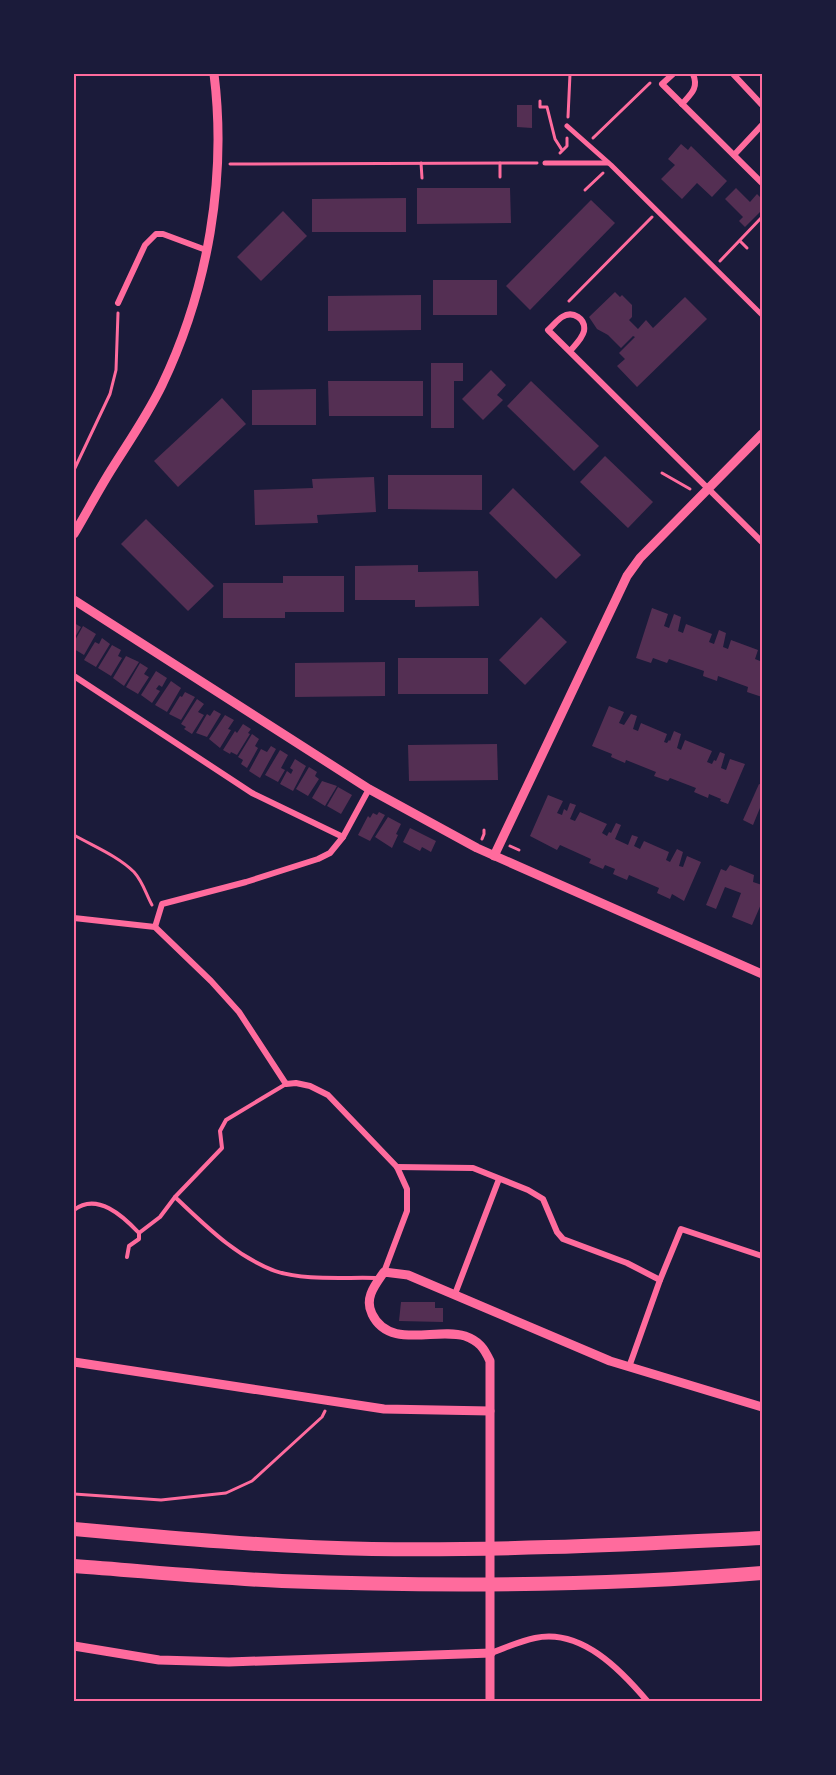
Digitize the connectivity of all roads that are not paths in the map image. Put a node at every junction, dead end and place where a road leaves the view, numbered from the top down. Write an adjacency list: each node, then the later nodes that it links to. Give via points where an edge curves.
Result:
1 (214, 74): 13 (street, via 218,163)
2 (673, 74): 5 (street, via 662,84)
3 (693, 74): 5 (street, via 695,87)
4 (733, 74): 6 (street)
5 (682, 104): 9 (street)
6 (762, 105)
7 (762, 125): 9 (street)
8 (567, 126): 11 (street)
9 (734, 155): 12 (street)
10 (545, 163): 11 (street)
11 (610, 164): 15 (street)
12 (762, 183)
13 (206, 250): 14 (street, via 156,234 144,245); 19 (street, via 187,320 162,385)
14 (118, 303)
15 (762, 315)
16 (570, 351): 16 (street, via 584,333 582,319 568,314 548,330); 18 (street)
17 (762, 434): 18 (street)
18 (709, 488): 20 (street); 25 (street, via 627,576)
19 (74, 534)
20 (762, 542)
21 (74, 600): 23 (street)
22 (74, 676): 24 (street, via 252,793)
23 (369, 789): 24 (street); 25 (street)
24 (344, 837): 27 (street, via 330,853 318,859 162,904)
25 (494, 856): 28 (street)
26 (74, 918): 27 (street)
27 (155, 927): 29 (street, via 239,1012)
28 (762, 974)
29 (286, 1084): 30 (street, via 310,1086 328,1095); 32 (lane, via 226,1120 220,1131 222,1148)
30 (398, 1167): 31 (street, via 473,1168); 37 (street, via 407,1189 407,1211)
31 (500, 1179): 38 (street, via 543,1199 563,1239); 39 (street)
32 (175, 1197): 34 (lane, via 160,1217); 37 (lane, via 218,1237 276,1271 302,1276)
33 (74, 1210): 34 (lane, via 80,1205 95,1204 109,1208)
34 (139, 1233): 36 (lane, via 139,1239 129,1246)
35 (762, 1256): 38 (street, via 681,1229)
36 (127, 1257)
37 (382, 1275): 39 (street, via 408,1275); 43 (street, via 370,1292 369,1309 376,1322 400,1335 463,1335 484,1348 489,1361)
38 (660, 1280): 41 (street)
39 (455, 1294): 41 (street)
40 (74, 1362): 43 (street, via 384,1408)
41 (629, 1367): 42 (street)
42 (762, 1407)
43 (490, 1411): 49 (street)
44 (74, 1529): 45 (highway, via 372,1549 540,1548)
45 (762, 1538)
46 (74, 1566): 47 (highway, via 280,1581 466,1586)
47 (762, 1573)
48 (74, 1646): 49 (street, via 159,1660 229,1662)
49 (490, 1653): 50 (street); 51 (street, via 537,1638 583,1644 627,1677)
50 (490, 1701)
51 (648, 1701)

